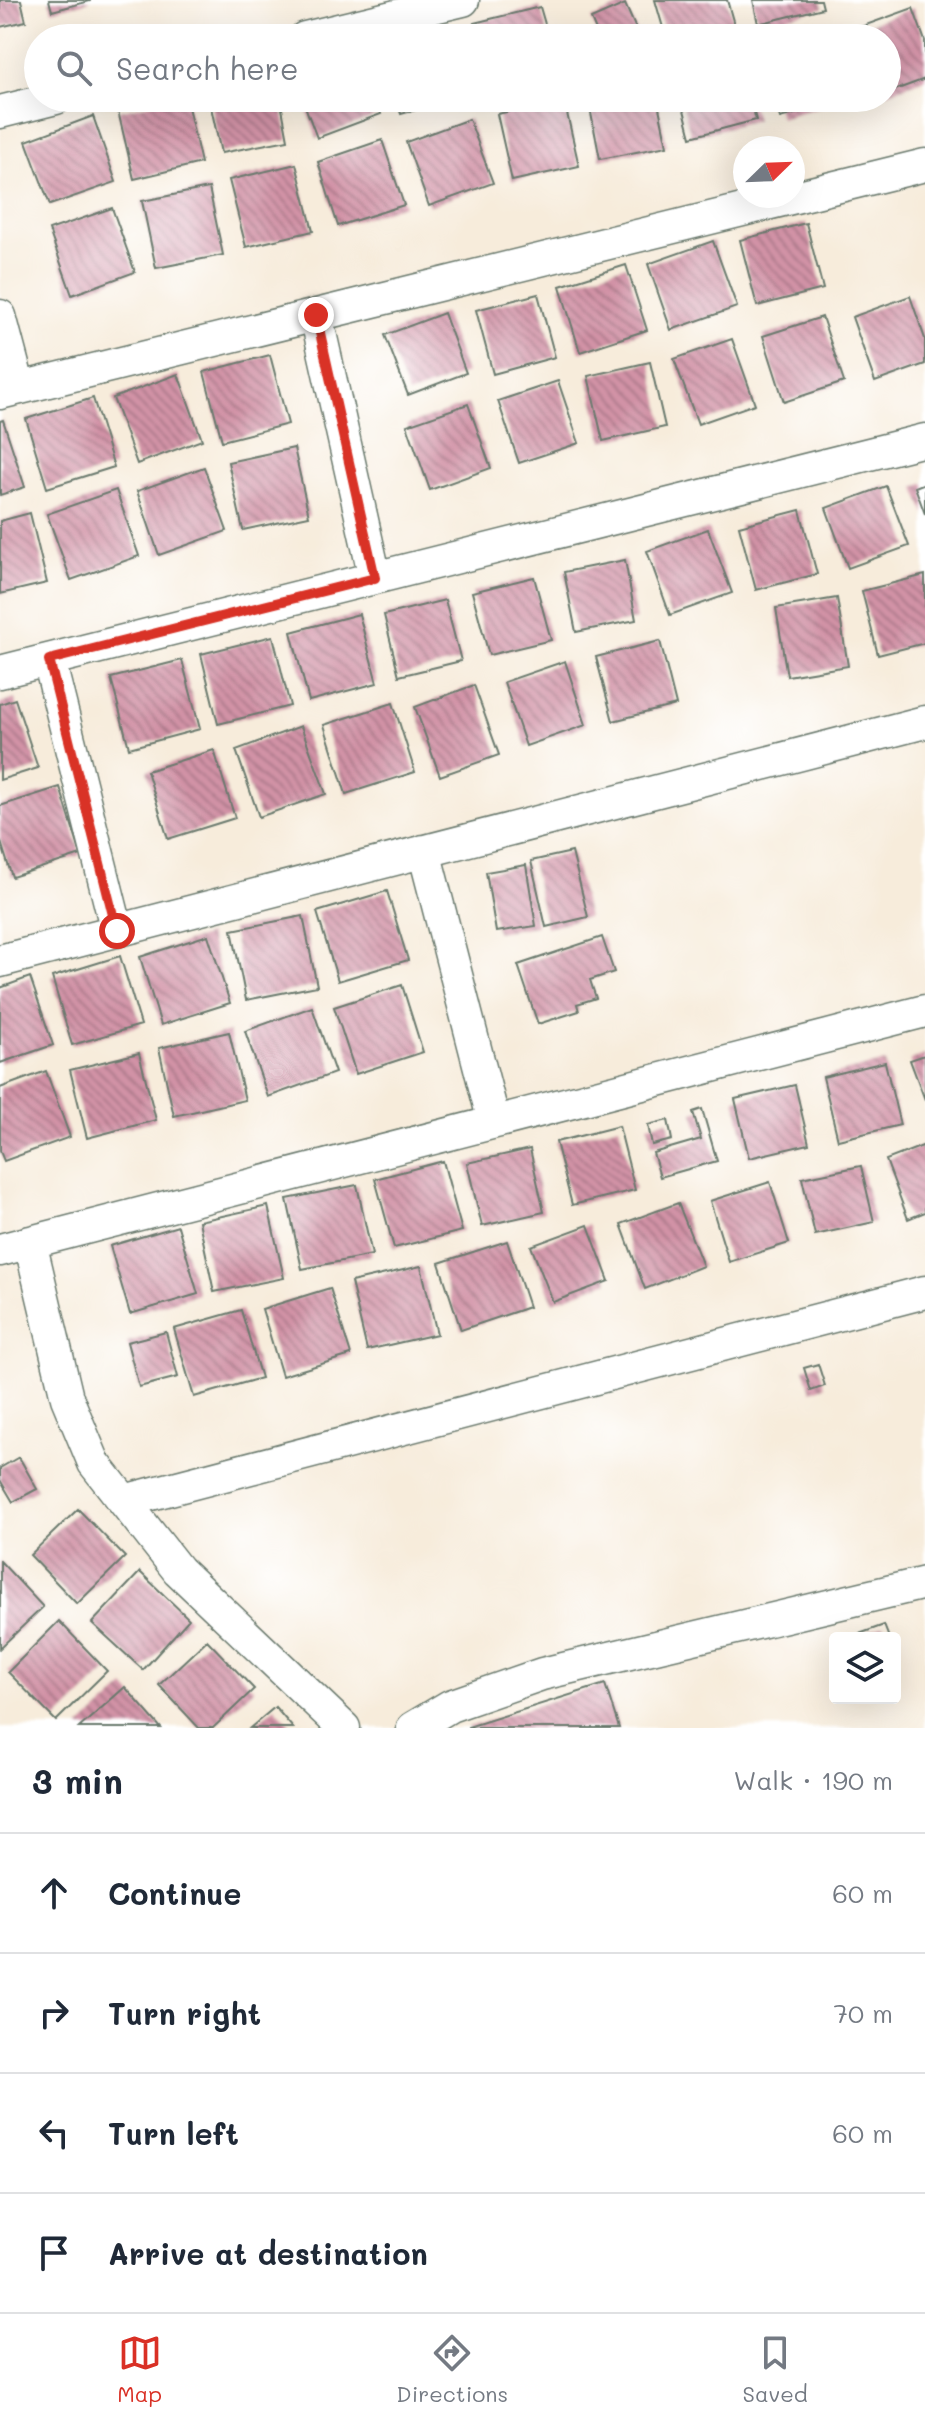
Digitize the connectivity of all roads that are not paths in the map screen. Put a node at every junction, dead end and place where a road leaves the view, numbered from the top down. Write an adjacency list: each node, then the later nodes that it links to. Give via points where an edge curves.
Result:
1 (463, 0): 2 (street)
2 (363, 24)
3 (24, 106): 4 (street)
4 (0, 112)
5 (925, 165): 6 (street)
6 (316, 315): 8 (street); 10 (street)
7 (0, 316): 8 (street)
8 (10, 390)
9 (925, 440): 10 (street)
10 (375, 578): 11 (street)
11 (49, 660): 12 (street); 15 (street)
12 (0, 672)
13 (925, 722): 14 (street)
14 (424, 851): 15 (street); 18 (street)
15 (117, 931): 16 (street)
16 (0, 961)
17 (925, 1011): 18 (street)
18 (494, 1122): 19 (street)
19 (15, 1246): 21 (street, via 94,1463)
20 (925, 1292): 21 (street)
21 (124, 1501): 23 (street, via 178,1570)
22 (925, 1583): 24 (street, via 542,1674 450,1706)
23 (344, 1728)
24 (413, 1728)

